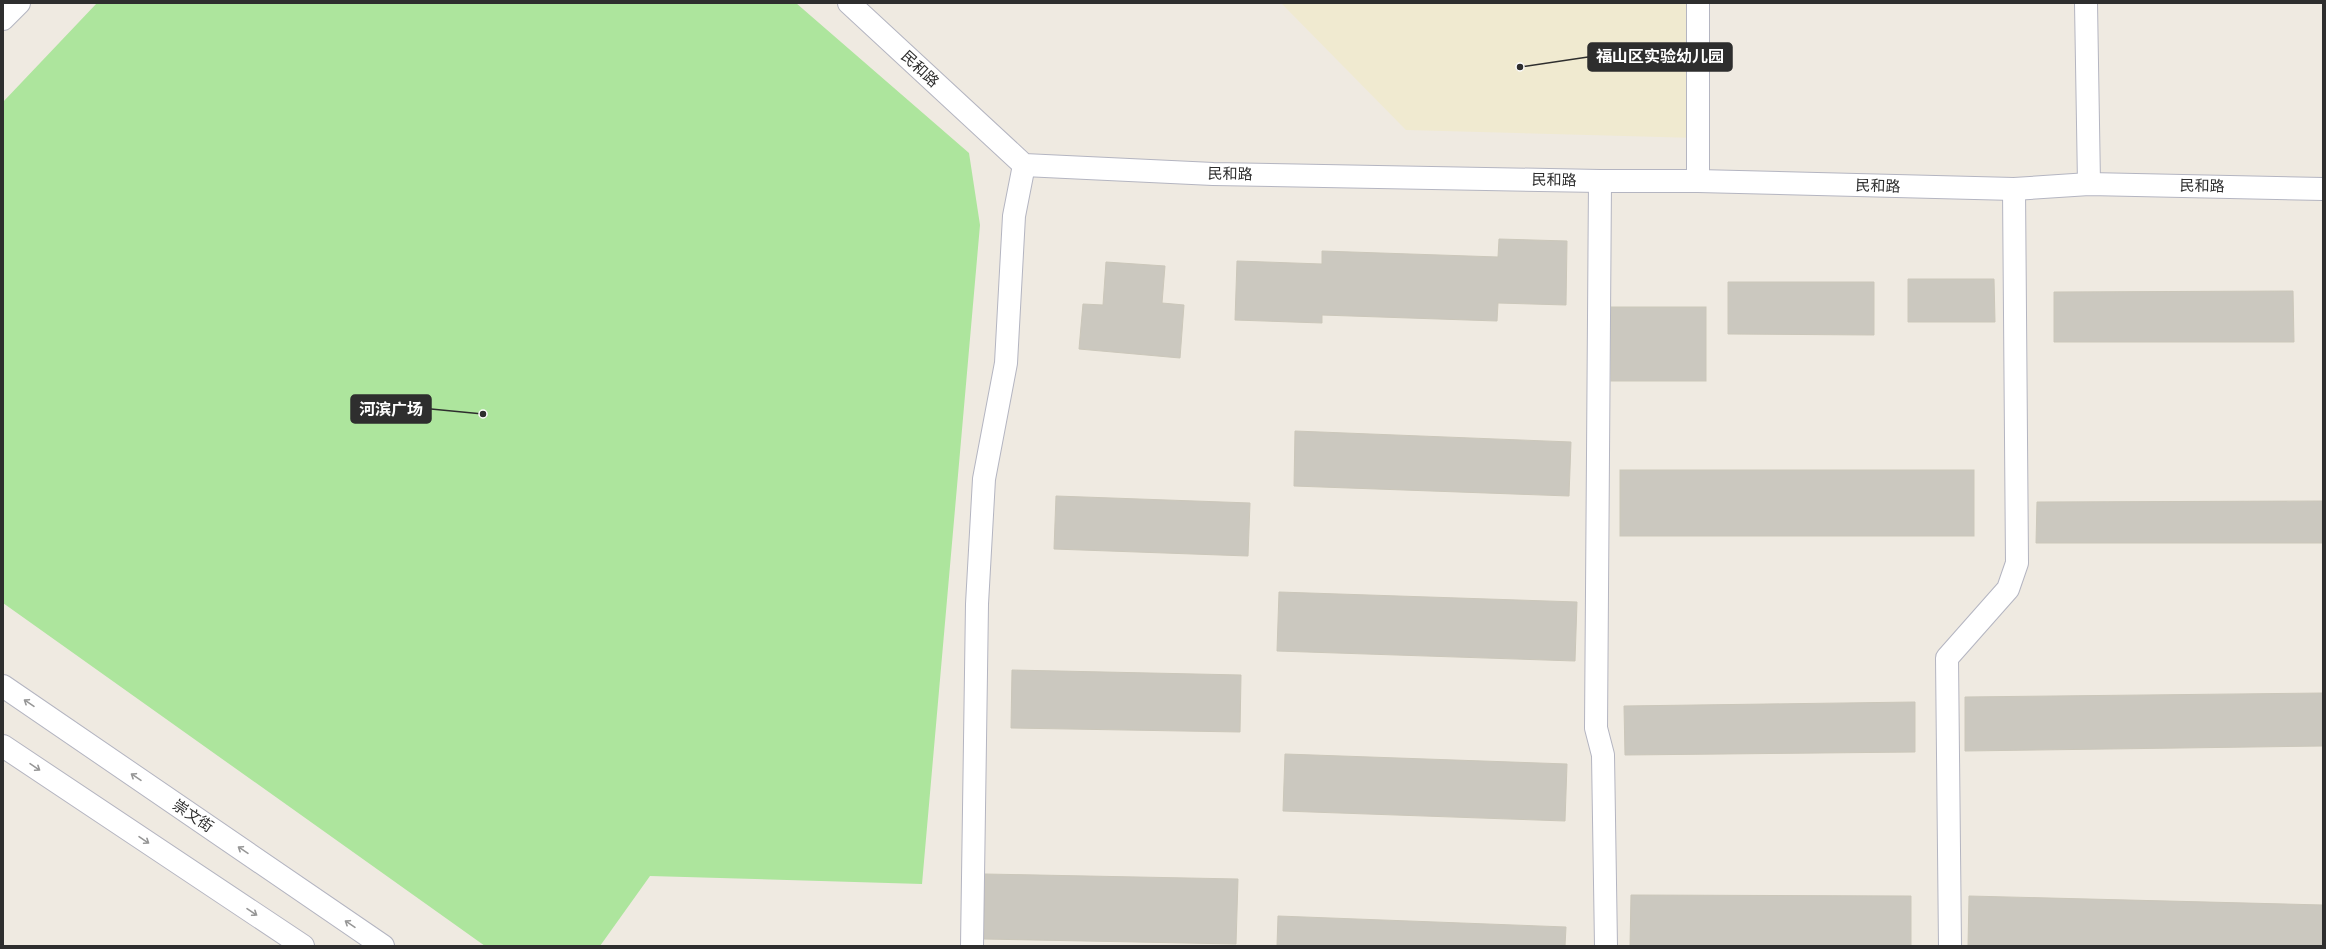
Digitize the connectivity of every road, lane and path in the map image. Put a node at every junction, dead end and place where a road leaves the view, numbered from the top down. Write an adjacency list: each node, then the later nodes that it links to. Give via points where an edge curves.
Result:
1 (19, 3): 5 (street)
2 (849, 3): 6 (street, 民和路)
3 (1698, 3): 7 (street)
4 (2086, 3): 9 (street)
5 (3, 19)
6 (1024, 166): 8 (street, 民和路, via 1213,174); 16 (street, via 1014,216 1006,363 984,479 977,604)
7 (1698, 180): 8 (street, 民和路); 11 (street, 民和路)
8 (1600, 181): 17 (street, via 1596,728 1603,755)
9 (2089, 184): 10 (street, 民和路); 11 (street, 民和路)
10 (2323, 189)
11 (2014, 190): 18 (street, via 2017,563 2008,589 1947,658)
12 (3, 686): 15 (street, 崇文街, one-way to 12)
13 (3, 746): 14 (street, one-way to 14)
14 (303, 946)
15 (383, 946)
16 (972, 946)
17 (1606, 946)
18 (1950, 946)

